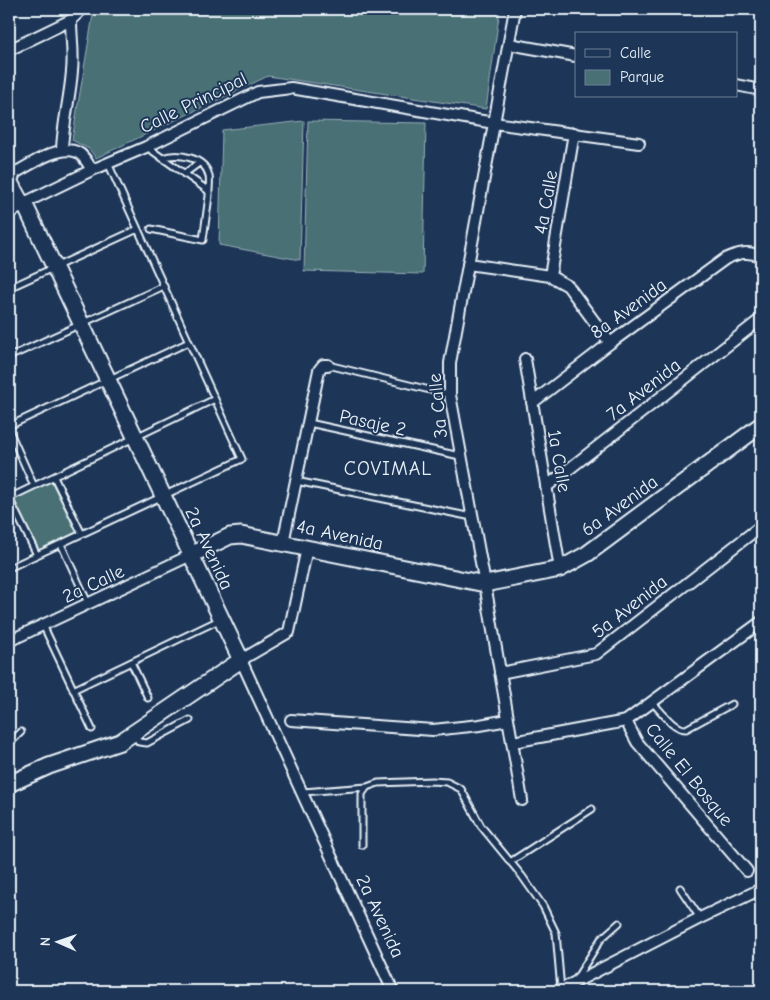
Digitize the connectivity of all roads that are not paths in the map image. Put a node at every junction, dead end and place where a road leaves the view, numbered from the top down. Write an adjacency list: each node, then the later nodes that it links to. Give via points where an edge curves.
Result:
1 (515, 9): 4 (street, 3a Calle)
2 (81, 10): 3 (street)
3 (71, 20): 5 (street); 13 (street, via 72,73)
4 (509, 44): 6 (street); 9 (street, 3a Calle)
5 (9, 50)
6 (575, 56)
7 (738, 85): 8 (street)
8 (761, 90)
9 (494, 123): 10 (street); 12 (street, Calle Principal, via 291,88 271,89 228,105); 25 (street, 3a Calle)
10 (574, 133): 11 (street); 27 (street, 4a Calle)
11 (639, 143)
12 (146, 147): 14 (lane); 15 (street, Calle Principal)
13 (62, 150): 17 (street, via 78,152); 20 (street, 2a Avenida, via 15,172 12,182)
14 (162, 158): 16 (lane, via 184,155); 18 (lane)
15 (108, 163): 17 (street, Calle Principal); 22 (lane)
16 (199, 163): 18 (lane); 19 (lane, via 207,169 210,177)
17 (92, 170): 20 (street, Calle Principal)
18 (184, 174): 19 (lane)
19 (209, 192): 23 (lane, via 203,240)
20 (24, 203): 21 (street, Calle Principal); 26 (street, 2a Avenida)
21 (9, 210)
22 (138, 228): 26 (lane); 28 (lane)
23 (151, 229)
24 (761, 257): 33 (street, 8a Avenida, via 751,252 725,259)
25 (468, 264): 27 (street); 38 (street, 3a Calle, via 450,363)
26 (55, 267): 29 (lane); 31 (street, 2a Avenida)
27 (550, 276): 33 (street, via 568,286)
28 (164, 286): 31 (lane); 32 (lane)
29 (9, 288)
30 (761, 319): 50 (street, 7a Avenida)
31 (82, 324): 34 (lane); 37 (street, 2a Avenida)
32 (189, 342): 37 (lane); 39 (lane)
33 (610, 343): 40 (street, 8a Avenida)
34 (9, 357)
35 (524, 359): 40 (street, 1a Calle)
36 (328, 365): 38 (lane); 41 (street, via 319,370)
37 (108, 380): 43 (lane); 45 (street, 2a Avenida)
38 (450, 396): 46 (street, 3a Calle)
39 (214, 399): 45 (lane); 51 (lane, via 242,459)
40 (532, 403): 50 (street, 1a Calle)
41 (309, 423): 46 (lane, Pasaje 2); 48 (street)
42 (761, 425): 62 (street, 6a Avenida, via 587,554)
43 (9, 426)
44 (9, 430): 49 (lane)
45 (135, 437): 47 (lane); 51 (street, 2a Avenida)
46 (460, 456): 53 (street, 3a Calle)
47 (54, 477): 49 (lane); 55 (lane)
48 (296, 481): 53 (lane); 56 (street)
49 (34, 486): 52 (lane)
50 (546, 487): 62 (street, 1a Calle)
51 (163, 496): 55 (lane); 60 (street, 2a Avenida)
52 (9, 498): 59 (lane)
53 (472, 517): 63 (street, 3a Calle)
54 (761, 526): 71 (street, 5a Avenida, via 596,654)
55 (82, 534): 57 (lane)
56 (283, 543): 58 (street, 4a Avenida); 60 (street, 4a Avenida, via 234,535)
57 (61, 544): 59 (lane); 64 (lane)
58 (307, 548): 63 (street, 4a Avenida); 69 (street, via 289,632)
59 (37, 555): 61 (lane)
60 (192, 555): 64 (street, 2a Calle); 65 (street, 2a Avenida)
61 (9, 568)
62 (560, 569): 63 (street, 6a Avenida)
63 (485, 584): 71 (street, 3a Calle)
64 (88, 604): 67 (street, 2a Calle)
65 (221, 619): 69 (street, 2a Avenida); 70 (lane)
66 (761, 622): 74 (street)
67 (44, 625): 68 (street, 2a Calle); 72 (lane)
68 (9, 641)
69 (241, 660): 82 (street); 87 (street, 2a Avenida)
70 (132, 662): 72 (lane); 73 (lane)
71 (500, 673): 78 (street, 3a Calle)
72 (73, 690): 80 (lane)
73 (148, 698)
74 (653, 703): 75 (lane, via 682,730); 79 (street)
75 (732, 704)
76 (190, 720): 82 (lane, via 147,743 139,742)
77 (291, 720): 78 (street, via 433,730)
78 (508, 720): 83 (street, 3a Calle)
79 (626, 721): 83 (street); 92 (street, Calle El Bosque, via 637,742)
80 (92, 729)
81 (21, 732): 84 (lane)
82 (133, 733): 85 (street, via 120,742 49,766)
83 (513, 742): 88 (street, 3a Calle)
84 (9, 744)
85 (9, 784)
86 (368, 787): 87 (lane); 90 (lane, via 362,794); 91 (lane, via 378,783 448,782 461,789 481,826)
87 (303, 792): 99 (street, 2a Avenida)
88 (522, 800)
89 (592, 809): 91 (lane)
90 (362, 844)
91 (510, 862): 98 (lane, via 543,906 556,933)
92 (747, 871)
93 (680, 888): 95 (lane)
94 (761, 889): 95 (street)
95 (700, 918): 97 (street)
96 (618, 923): 97 (lane, via 601,939)
97 (573, 984): 98 (street)
98 (560, 990)
99 (393, 991)

